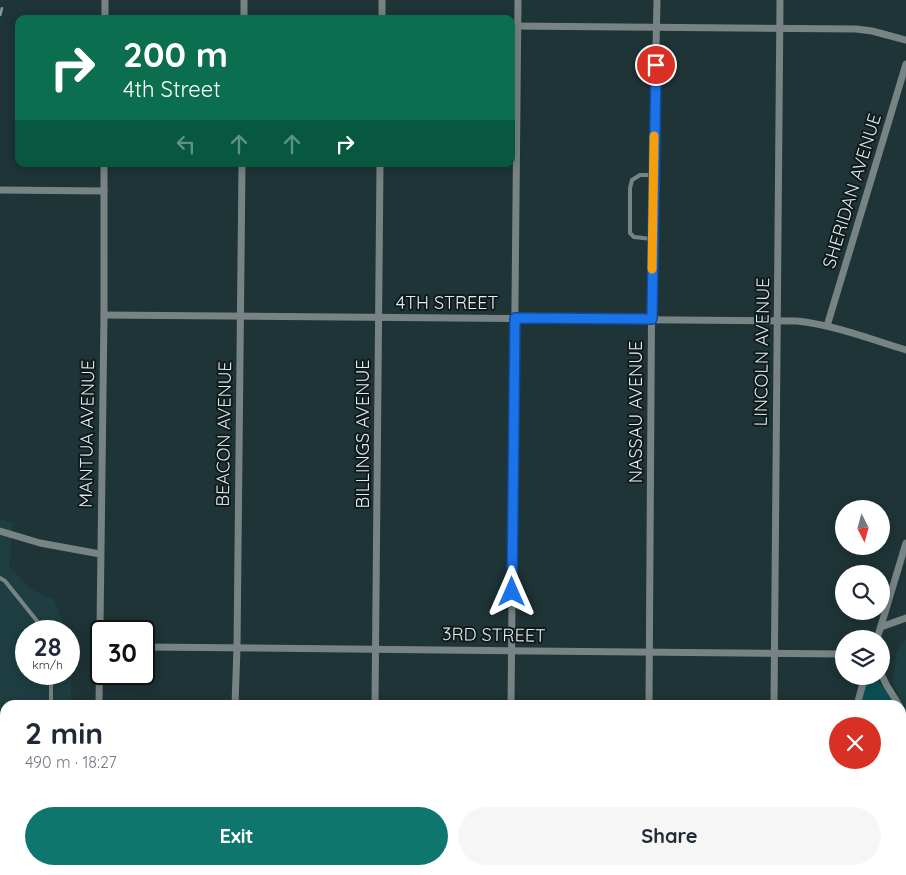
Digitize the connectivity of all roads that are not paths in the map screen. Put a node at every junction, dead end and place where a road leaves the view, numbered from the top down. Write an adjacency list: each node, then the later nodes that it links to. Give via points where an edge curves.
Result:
1 (106, 0): 7 (street)
2 (244, 0): 8 (street)
3 (382, 0): 9 (street)
4 (518, 0): 10 (street)
5 (657, 0): 12 (street, NASSAU AVENUE)
6 (780, 0): 13 (street, LINCOLN AVENUE)
7 (105, 15)
8 (244, 15)
9 (382, 15)
10 (515, 20)
11 (515, 26): 12 (street)
12 (657, 28): 13 (street); 20 (street, NASSAU AVENUE)
13 (780, 29): 14 (street, via 856,29); 29 (street, LINCOLN AVENUE)
14 (906, 40)
15 (906, 64): 30 (street, SHERIDAN AVENUE)
16 (104, 167): 22 (street, MANTUA AVENUE)
17 (242, 167): 25 (street, BEACON AVENUE)
18 (380, 167): 26 (street, BILLINGS AVENUE)
19 (514, 167): 27 (street)
20 (653, 175): 23 (street, NASSAU AVENUE); 23 (lane, via 640,175 632,180 630,188 630,233 634,237)
21 (0, 190): 22 (street)
22 (104, 191): 24 (street, MANTUA AVENUE)
23 (652, 239): 28 (street, NASSAU AVENUE)
24 (104, 315): 25 (street, 4TH STREET); 34 (street, MANTUA AVENUE)
25 (241, 316): 26 (street, 4TH STREET); 42 (street, BEACON AVENUE)
26 (379, 317): 27 (street, 4TH STREET); 43 (street, BILLINGS AVENUE)
27 (515, 318): 28 (street, 4TH STREET); 44 (street)
28 (652, 319): 29 (street, 4TH STREET); 45 (street, NASSAU AVENUE)
29 (778, 320): 30 (street, 4TH STREET); 46 (street, LINCOLN AVENUE)
30 (827, 326): 31 (street, 4TH STREET)
31 (906, 350)
32 (0, 531): 34 (street, via 49,545)
33 (906, 543): 39 (street)
34 (100, 554): 38 (street, MANTUA AVENUE)
35 (0, 578): 37 (lane)
36 (906, 618): 39 (street)
37 (37, 620)
38 (100, 620)
39 (881, 627): 40 (street)
40 (880, 630)
41 (155, 647): 42 (street, 3RD STREET)
42 (237, 648): 43 (street, 3RD STREET); 54 (street, BEACON AVENUE)
43 (376, 649): 44 (street, 3RD STREET); 55 (street, BILLINGS AVENUE)
44 (511, 650): 45 (street, 3RD STREET); 56 (street)
45 (649, 652): 46 (street, 3RD STREET); 57 (street, NASSAU AVENUE)
46 (774, 653): 47 (street, 3RD STREET); 58 (street, LINCOLN AVENUE)
47 (835, 654)
48 (51, 685): 52 (lane)
49 (99, 685): 53 (street, MANTUA AVENUE)
50 (863, 685): 59 (street)
51 (886, 685): 60 (street)
52 (51, 700)
53 (99, 700)
54 (235, 700)
55 (375, 700)
56 (511, 700)
57 (649, 700)
58 (774, 700)
59 (858, 700)
60 (896, 700)

